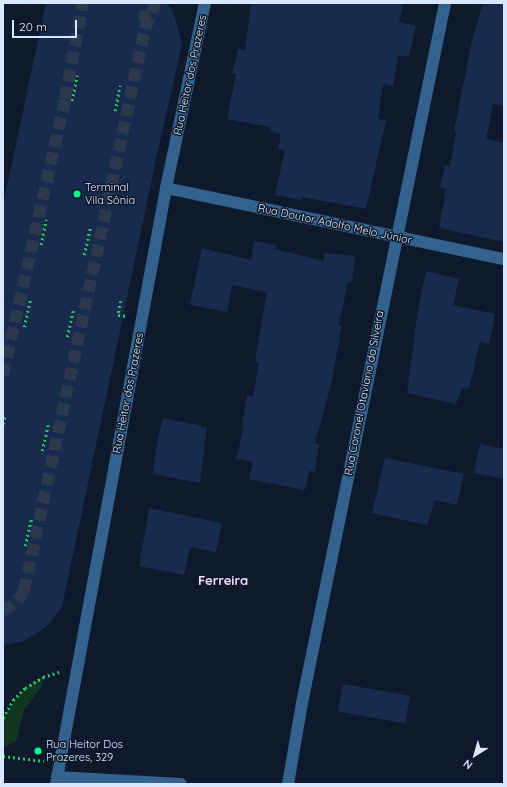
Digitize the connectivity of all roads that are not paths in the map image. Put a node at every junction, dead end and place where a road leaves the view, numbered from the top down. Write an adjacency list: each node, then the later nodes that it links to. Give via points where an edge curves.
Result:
1 (205, 3): 3 (street, Rua Heitor dos Prazeres)
2 (445, 3): 4 (street, Rua Coronel Otaviano da Silveira)
3 (166, 188): 4 (street, Rua Doutor Adolfo Melo Júnior); 6 (street, Rua Heitor dos Prazeres)
4 (396, 236): 5 (street, Rua Doutor Adolfo Melo Júnior); 8 (street, Rua Coronel Otaviano da Silveira, via 303,695)
5 (504, 259)
6 (56, 780): 7 (street)
7 (181, 784)
8 (288, 784)

